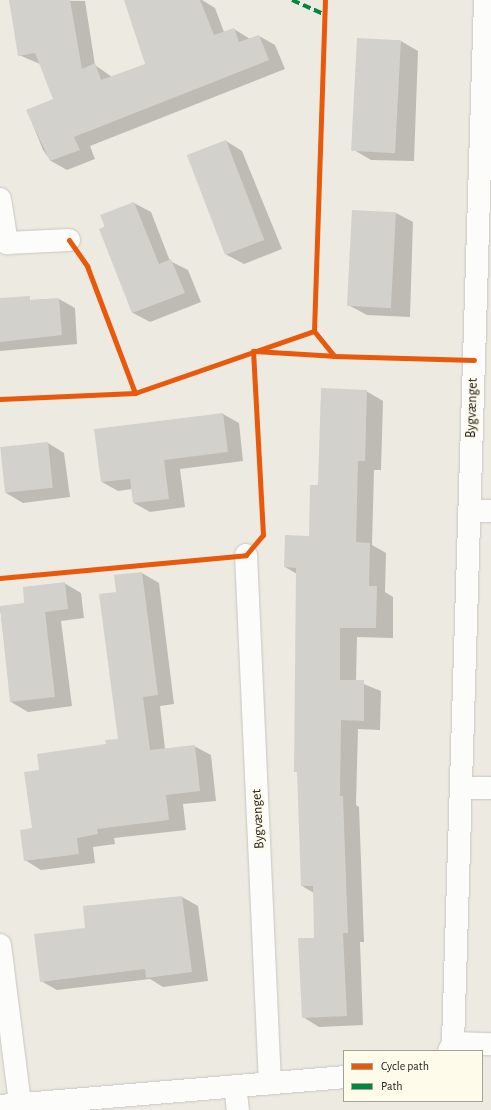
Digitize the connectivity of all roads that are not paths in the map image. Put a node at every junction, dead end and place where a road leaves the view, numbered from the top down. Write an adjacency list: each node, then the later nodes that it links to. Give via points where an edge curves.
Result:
1 (485, 0): 3 (street, Bygvænget)
2 (0, 199): 4 (street, via 7,243)
3 (484, 232): 5 (street, Bygvænget)
4 (70, 240)
5 (469, 511): 6 (street); 8 (street, Bygvænget)
6 (491, 511)
7 (246, 555): 14 (street, Bygvænget)
8 (461, 788): 9 (street); 12 (street, Bygvænget)
9 (491, 788)
10 (0, 945): 16 (street)
11 (491, 1044): 12 (street, Bygvænget)
12 (451, 1047)
13 (343, 1077): 14 (street)
14 (270, 1083): 15 (street)
15 (235, 1086): 16 (street); 17 (street)
16 (10, 1104)
17 (238, 1110)

